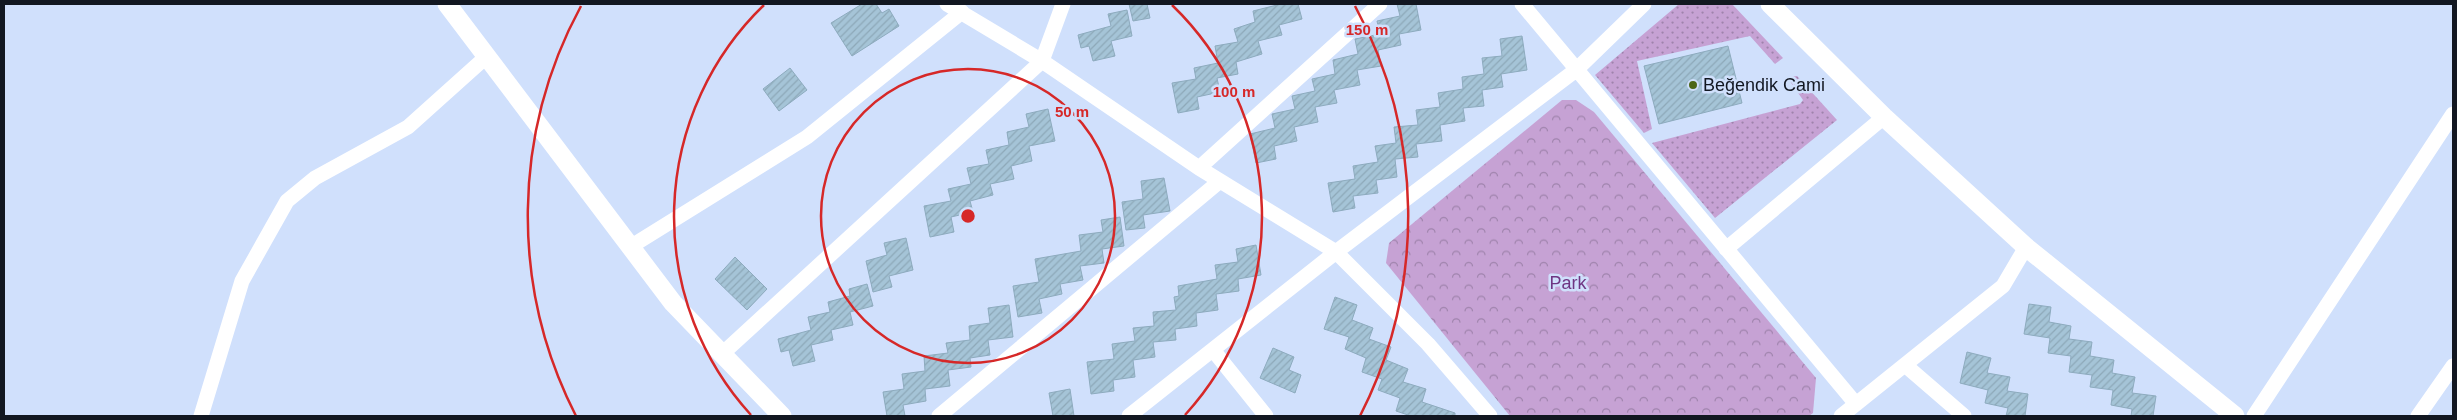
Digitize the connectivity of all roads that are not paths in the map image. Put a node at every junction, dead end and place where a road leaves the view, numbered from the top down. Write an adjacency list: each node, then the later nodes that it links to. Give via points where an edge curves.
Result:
1 (448, 4): 9 (street)
2 (947, 4): 8 (street)
3 (1063, 4): 10 (street)
4 (1380, 4): 14 (street)
5 (1522, 4): 11 (street)
6 (1644, 4): 11 (street)
7 (1770, 4): 13 (street)
8 (962, 12): 10 (street); 16 (street, via 807,137)
9 (486, 57): 16 (street); 25 (street, via 408,127 315,178 287,201 242,281)
10 (1042, 61): 14 (street); 21 (street)
11 (1576, 70): 18 (street); 19 (street)
12 (2453, 114): 34 (street)
13 (1884, 117): 17 (street); 18 (street)
14 (1199, 168): 15 (street)
15 (1220, 181): 19 (street); 27 (street)
16 (630, 247): 21 (street, via 673,303)
17 (2026, 247): 22 (street, via 2003,286); 33 (street)
18 (1726, 249): 24 (street)
19 (1336, 252): 20 (street); 30 (street, via 1428,344)
20 (1213, 350): 28 (street); 29 (street)
21 (722, 354): 26 (street)
22 (1905, 364): 24 (street); 32 (street)
23 (2453, 366): 35 (street)
24 (1856, 404): 31 (street)
25 (200, 416)
26 (782, 416)
27 (939, 416)
28 (1129, 416)
29 (1266, 416)
30 (1490, 416)
31 (1841, 416)
32 (1964, 416)
33 (2235, 416)
34 (2254, 416)
35 (2418, 416)

